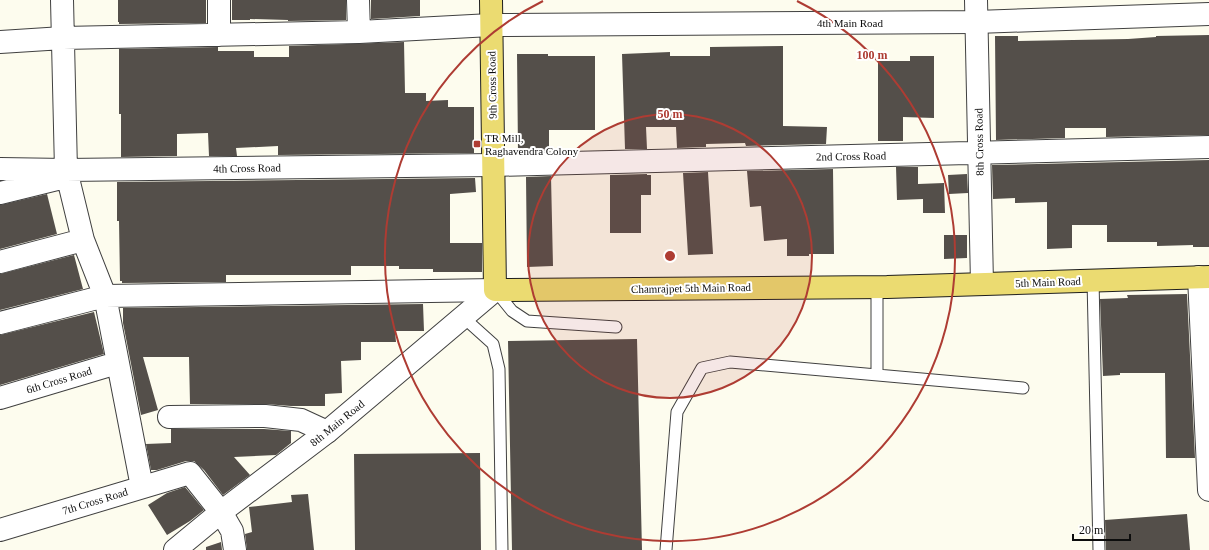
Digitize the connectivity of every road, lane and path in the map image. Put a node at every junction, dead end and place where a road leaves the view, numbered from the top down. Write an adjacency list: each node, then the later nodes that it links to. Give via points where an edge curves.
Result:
1 (62, 0): 11 (street)
2 (219, 0): 10 (street)
3 (358, 0): 9 (street)
4 (491, 0): 8 (main road, 9th Cross Road)
5 (976, 0): 7 (street, 8th Cross Road)
6 (1209, 14): 7 (street, 4th Main Road)
7 (976, 22): 8 (street, 4th Main Road); 14 (street, 8th Cross Road)
8 (491, 25): 9 (street, 4th Main Road); 15 (main road, 9th Cross Road)
9 (359, 32): 10 (street, 4th Main Road)
10 (219, 35): 11 (street, 4th Main Road)
11 (63, 38): 12 (street, 4th Main Road); 17 (street)
12 (0, 42)
13 (1209, 147): 14 (street, 2nd Cross Road)
14 (979, 153): 15 (street, 2nd Cross Road); 23 (street, 8th Cross Road)
15 (493, 165): 17 (street, 4th Cross Road); 25 (main road, 9th Cross Road)
16 (0, 169): 17 (street, 4th Cross Road)
17 (67, 173): 18 (street); 19 (street)
18 (0, 193)
19 (83, 240): 20 (street); 26 (street)
20 (0, 262)
21 (1204, 277): 22 (main road, 5th Main Road); 37 (street)
22 (1093, 280): 23 (main road, 5th Main Road); 44 (lane)
23 (982, 284): 24 (main road, 5th Main Road)
24 (882, 287): 25 (main road, Chamrajpet 5th Main Road); 31 (lane)
25 (495, 290): 26 (street); 27 (street, 8th Main Road); 29 (lane, via 512,311 528,321)
26 (105, 296): 28 (street); 30 (street)
27 (463, 317): 35 (street, 8th Main Road); 42 (lane, via 493,344 499,369)
28 (0, 323)
29 (616, 327)
30 (117, 363): 33 (street, 6th Cross Road); 36 (street)
31 (877, 375): 32 (lane); 43 (lane, via 730,362 702,368 677,412)
32 (1023, 388)
33 (0, 398)
34 (169, 417): 35 (street, via 265,416 301,420)
35 (327, 432): 38 (street, 8th Main Road)
36 (142, 487): 38 (street, 7th Cross Road, via 190,473); 39 (street, 7th Cross Road)
37 (1209, 490)
38 (221, 512): 40 (street, 8th Main Road); 41 (street, via 232,531)
39 (0, 530)
40 (175, 550)
41 (235, 550)
42 (502, 550)
43 (666, 550)
44 (1099, 550)

